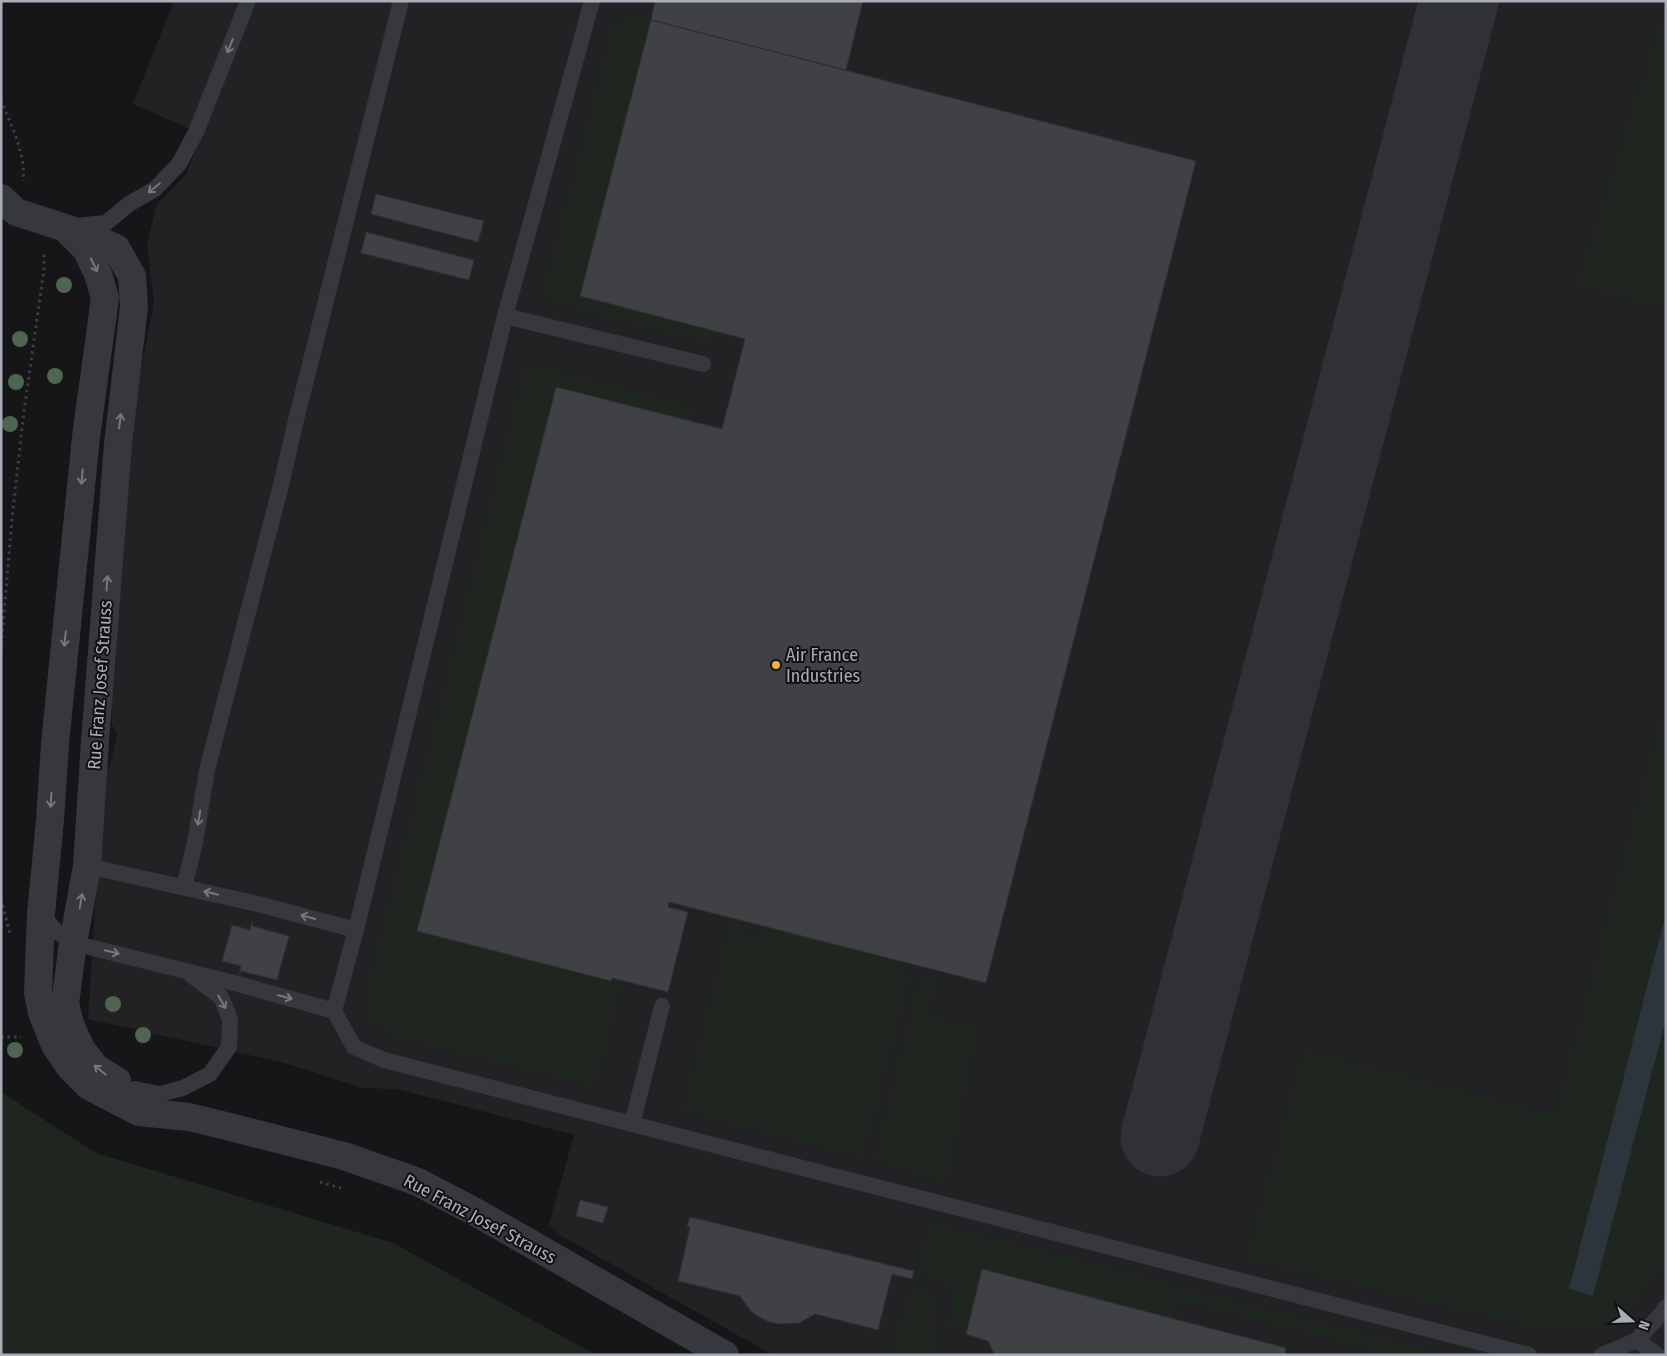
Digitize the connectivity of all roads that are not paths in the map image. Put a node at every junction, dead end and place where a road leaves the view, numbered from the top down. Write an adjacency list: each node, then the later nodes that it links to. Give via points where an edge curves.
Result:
1 (248, 1): 5 (lane, one-way to 5, via 196,132 178,164 155,189 106,223)
2 (401, 1): 9 (lane, one-way to 9, via 207,770)
3 (592, 1): 6 (lane)
4 (10, 203): 5 (street, Rue Franz Josef Strauss)
5 (64, 228): 8 (street, Rue Franz Josef Strauss, one-way to 5, via 118,444 134,307 132,276 116,248); 10 (street, Rue Franz Josef Strauss, one-way to 10, via 86,249 105,298 85,447)
6 (505, 316): 7 (lane); 11 (lane)
7 (703, 364)
8 (87, 866): 9 (lane); 12 (street, Rue Franz Josef Strauss, one-way to 8)
9 (184, 887): 11 (lane, one-way to 9)
10 (41, 914): 12 (lane, via 56,931); 17 (street, Rue Franz Josef Strauss, via 38,993 42,1013 55,1044 70,1067 88,1086 139,1112)
11 (356, 930): 15 (lane)
12 (73, 943): 13 (lane, one-way to 13); 16 (street, Rue Franz Josef Strauss, one-way to 12, via 96,1068 82,1050 71,1027 66,1004)
13 (186, 970): 15 (lane, one-way to 15); 16 (lane, one-way to 16, via 221,997 230,1019 229,1047 210,1074 184,1088 160,1094)
14 (662, 1006): 18 (lane)
15 (334, 1011): 18 (lane, via 354,1047 384,1060)
16 (135, 1089): 17 (street, Rue Franz Josef Strauss)
17 (189, 1117): 21 (street, Rue Franz Josef Strauss, via 344,1156 418,1182)
18 (632, 1124): 22 (lane)
19 (1666, 1307): 20 (lane)
20 (1637, 1340): 23 (lane); 24 (lane)
21 (725, 1355)
22 (1529, 1355)
23 (1602, 1355)
24 (1657, 1355)

